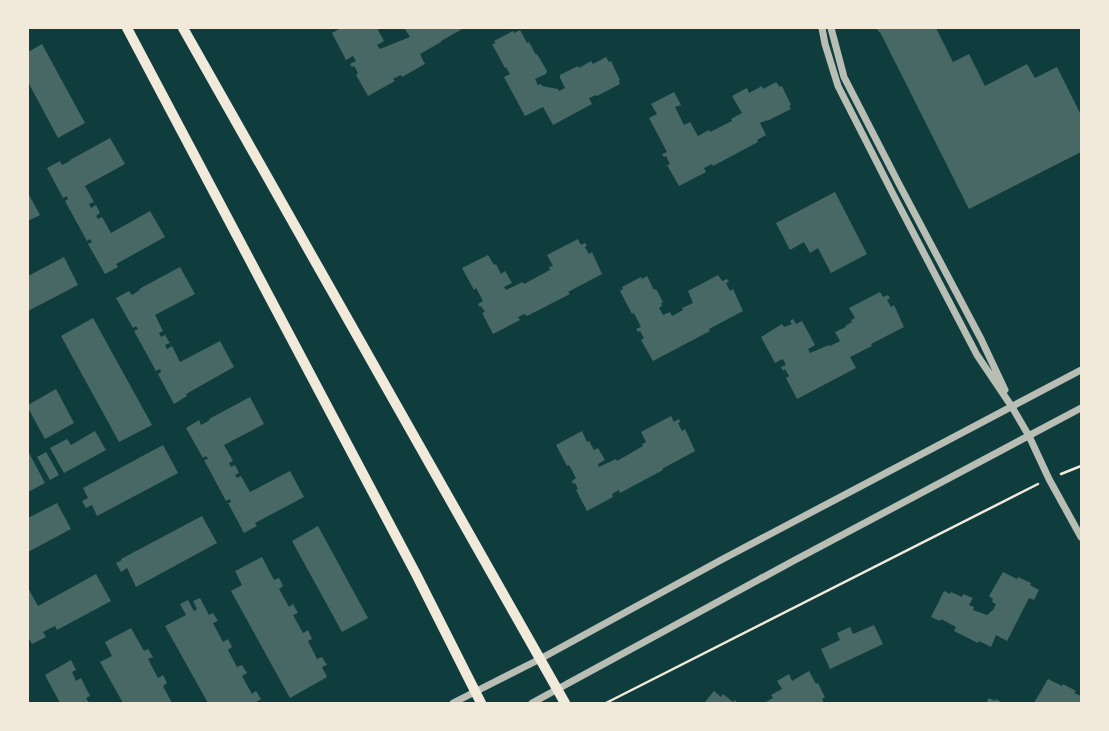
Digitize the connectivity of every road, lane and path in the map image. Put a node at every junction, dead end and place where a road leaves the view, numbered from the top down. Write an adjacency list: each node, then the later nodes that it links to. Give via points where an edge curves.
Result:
1 (127, 28): 14 (main road)
2 (182, 28): 12 (main road)
3 (822, 28): 6 (street, via 838,86 977,355)
4 (831, 28): 6 (street, via 844,77 981,338)
5 (1081, 370): 6 (street)
6 (1012, 407): 8 (street); 12 (street)
7 (1081, 408): 8 (street)
8 (1029, 436): 10 (street); 13 (street)
9 (1081, 466): 10 (path)
10 (1049, 479): 11 (street); 19 (path)
11 (1081, 537)
12 (540, 658): 13 (main road); 14 (street)
13 (558, 690): 17 (street); 18 (main road)
14 (476, 691): 15 (street); 16 (main road)
15 (454, 703)
16 (481, 703)
17 (532, 703)
18 (565, 703)
19 (606, 703)

